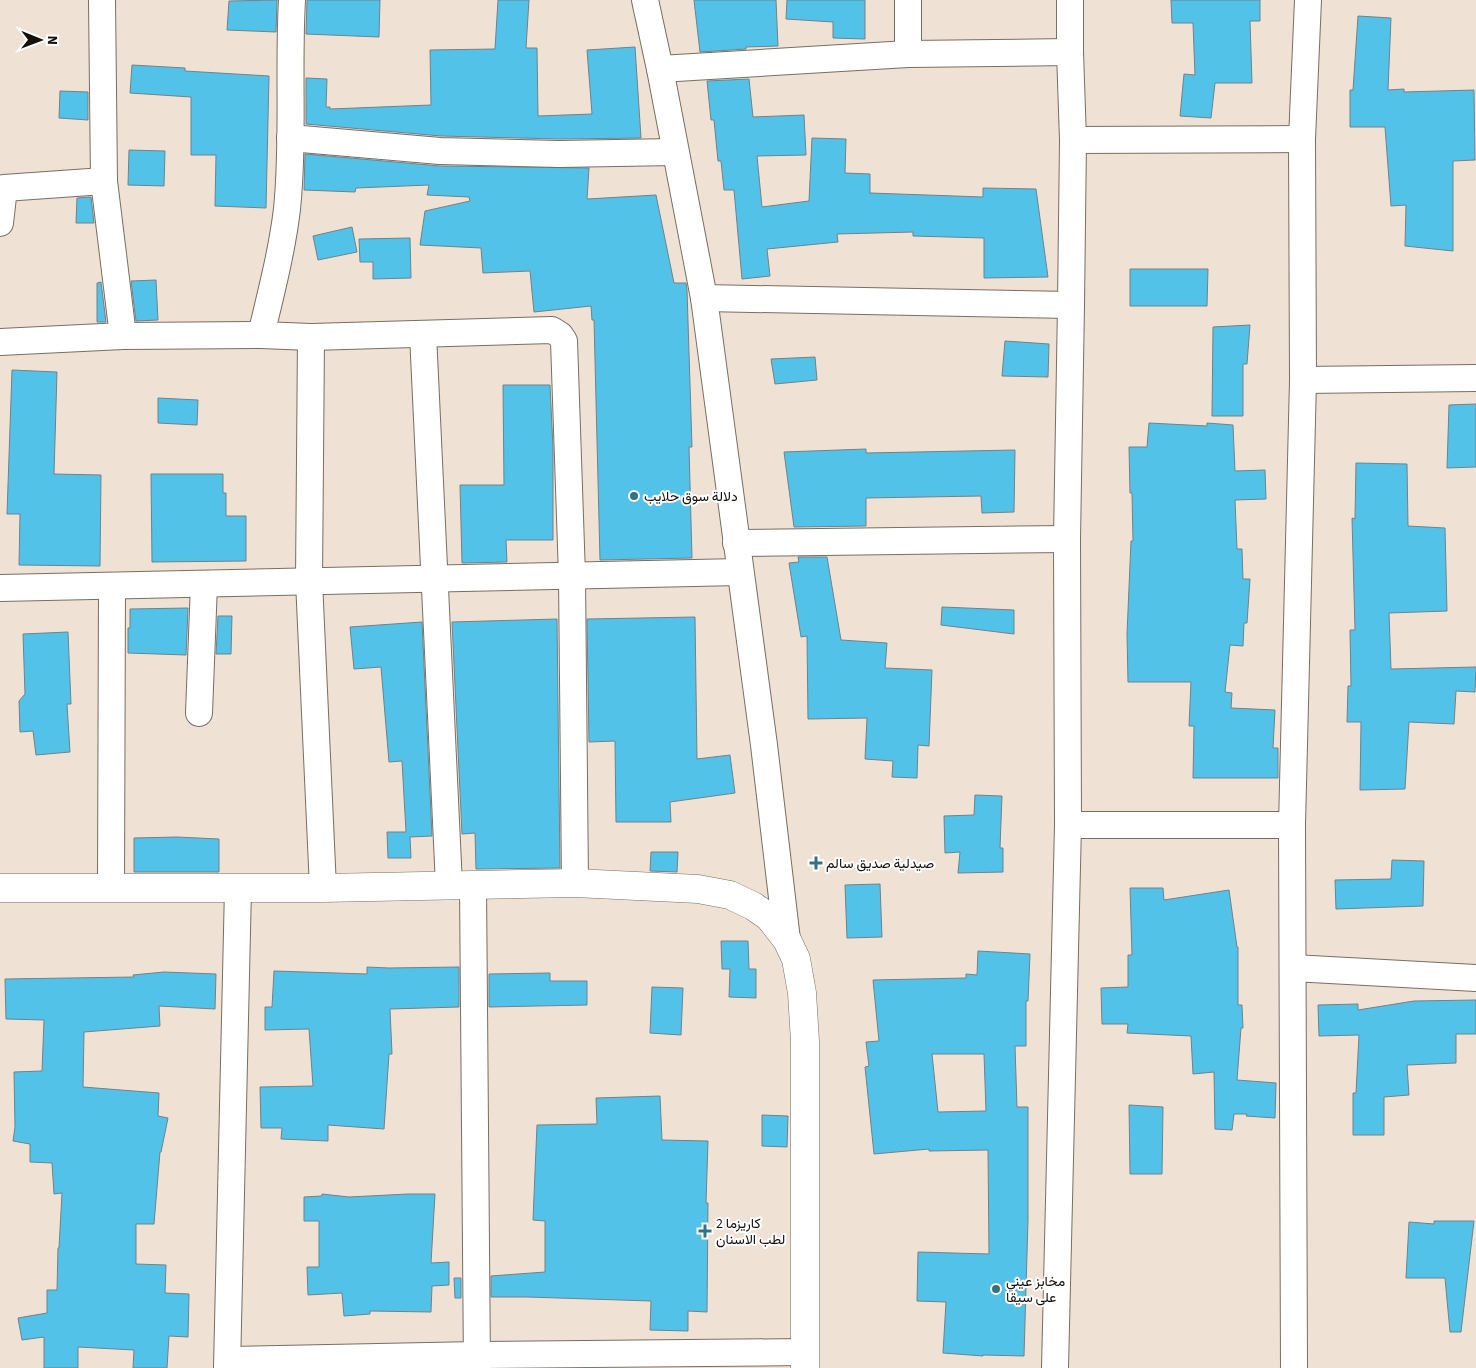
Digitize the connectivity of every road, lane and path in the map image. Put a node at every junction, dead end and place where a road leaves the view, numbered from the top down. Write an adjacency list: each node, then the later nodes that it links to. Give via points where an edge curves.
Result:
1 (102, 0): 14 (street)
2 (292, 0): 10 (street)
3 (645, 0): 9 (street)
4 (908, 0): 8 (street)
5 (1070, 0): 7 (street)
6 (1308, 0): 12 (street)
7 (1070, 52): 8 (street); 11 (street)
8 (908, 54): 9 (street)
9 (660, 69): 13 (street)
10 (290, 138): 13 (street, via 450,151 559,154); 20 (street, via 287,209)
11 (1073, 140): 12 (street); 18 (street)
12 (1302, 140): 25 (street)
13 (675, 152): 17 (street)
14 (104, 182): 15 (street); 21 (street)
15 (2, 185): 16 (street)
16 (0, 223)
17 (704, 298): 18 (street); 27 (street)
18 (1071, 305): 26 (street)
19 (423, 334): 22 (street); 29 (street, via 552,330 560,335 564,342); 30 (street)
20 (262, 335): 21 (street); 22 (street)
21 (123, 336): 23 (street)
22 (311, 336): 31 (street)
23 (0, 342)
24 (1476, 378): 25 (street)
25 (1303, 380): 36 (street)
26 (1067, 539): 27 (street); 37 (street)
27 (736, 543): 28 (street)
28 (740, 572): 29 (street); 44 (street)
29 (572, 576): 30 (street); 38 (street)
30 (434, 579): 31 (street); 39 (street)
31 (309, 581): 32 (street); 43 (street)
32 (204, 584): 33 (street); 35 (street)
33 (112, 586): 34 (street); 40 (street)
34 (0, 588)
35 (199, 714)
36 (1292, 824): 37 (street); 45 (street)
37 (1068, 826): 50 (street)
38 (575, 883): 39 (street); 44 (street, via 698,889 730,895 769,917)
39 (461, 885): 43 (street); 48 (street)
40 (112, 887): 41 (street); 42 (street)
41 (0, 888)
42 (238, 888): 43 (street); 49 (street)
43 (323, 888)
44 (787, 940): 47 (street, via 796,959 804,1031)
45 (1294, 968): 46 (street); 51 (street)
46 (1476, 978)
47 (805, 1360): 48 (street)
48 (477, 1362): 49 (street)
49 (227, 1364)
50 (1055, 1368)
51 (1294, 1368)

